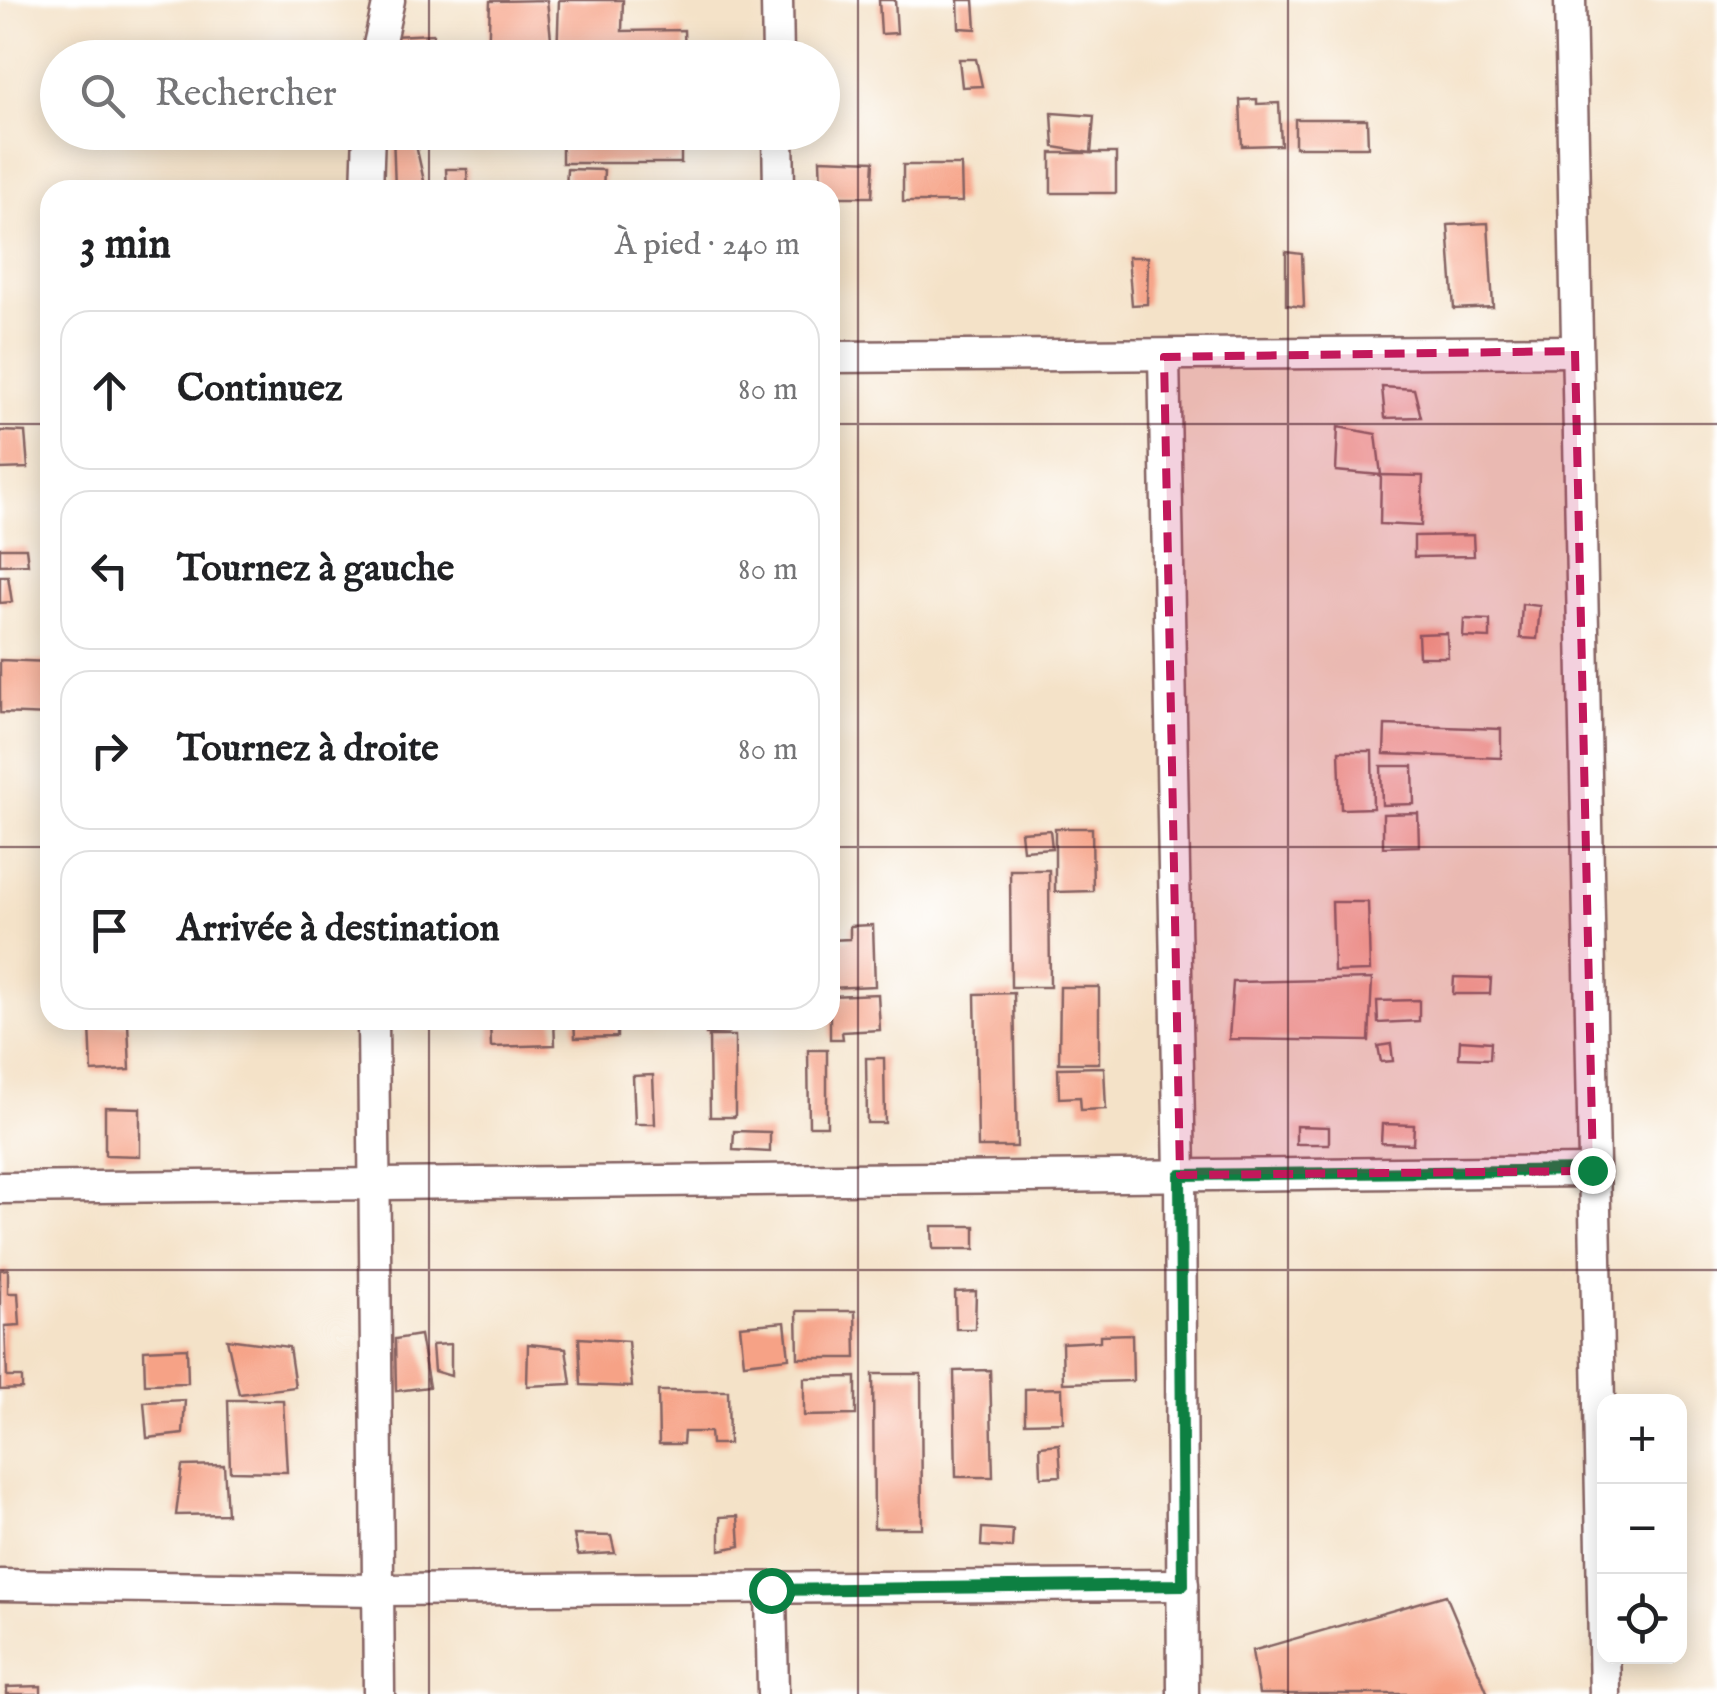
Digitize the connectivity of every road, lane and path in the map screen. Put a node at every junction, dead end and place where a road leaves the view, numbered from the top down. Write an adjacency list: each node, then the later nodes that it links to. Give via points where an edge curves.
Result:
1 (388, 0): 4 (street)
2 (777, 0): 5 (street)
3 (1570, 0): 10 (street)
4 (380, 40)
5 (778, 40)
6 (368, 150): 8 (street)
7 (778, 150): 9 (street)
8 (367, 180)
9 (779, 180)
10 (1575, 352): 12 (street); 14 (street)
11 (840, 357): 12 (street)
12 (1164, 357): 15 (street)
13 (373, 1030): 16 (street)
14 (1592, 1170): 15 (street); 25 (street)
15 (1180, 1175): 16 (street); 19 (street)
16 (374, 1184): 17 (street); 20 (street)
17 (0, 1188)
18 (0, 1585): 20 (street)
19 (1183, 1585): 21 (street); 24 (street)
20 (378, 1590): 21 (street); 22 (street)
21 (771, 1590): 23 (street)
22 (379, 1694)
23 (773, 1694)
24 (1184, 1694)
25 (1605, 1694)

